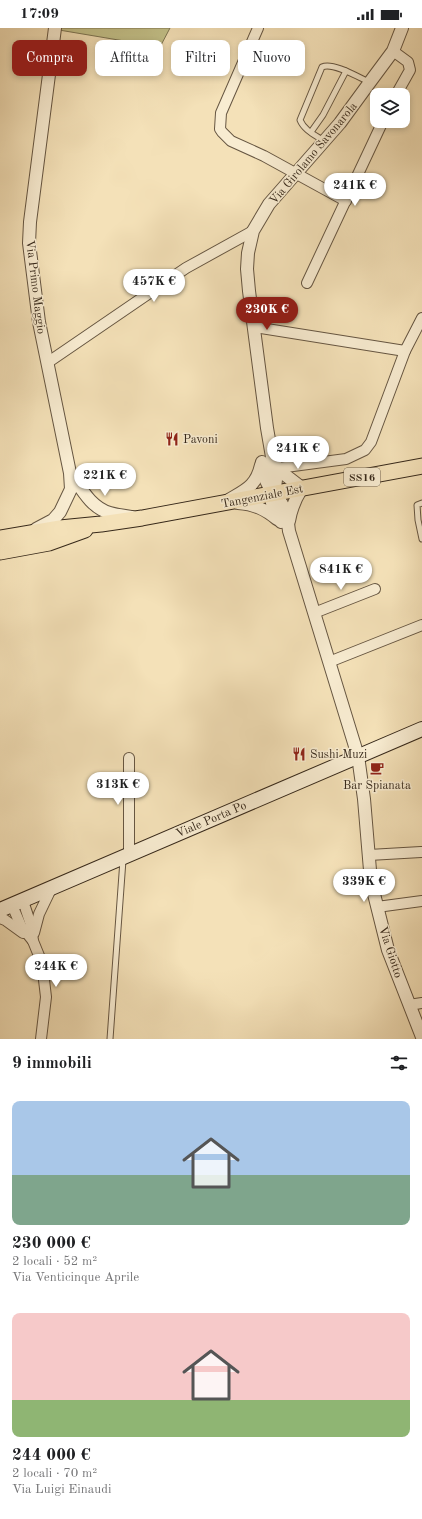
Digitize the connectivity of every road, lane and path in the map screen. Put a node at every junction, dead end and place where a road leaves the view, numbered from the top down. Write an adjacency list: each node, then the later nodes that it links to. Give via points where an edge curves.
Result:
1 (55, 28): 18 (street, Via Primo Maggio, via 29,243)
2 (258, 28): 11 (street, via 221,113 220,129 232,141)
3 (402, 28): 4 (street, Via Girolamo Savonarola)
4 (393, 50): 6 (street, Via Girolamo Savonarola); 7 (street, via 408,62 410,70)
5 (346, 71): 6 (lane); 9 (lane); 9 (lane, via 326,65 322,67 300,120)
6 (370, 82): 10 (street, Via Girolamo Savonarola)
7 (400, 88)
8 (380, 128): 12 (street)
9 (311, 132): 10 (lane)
10 (324, 141): 11 (street, Via Girolamo Savonarola)
11 (295, 174): 12 (street); 13 (street, Via Girolamo Savonarola, via 270,204)
12 (346, 200): 14 (street)
13 (253, 231): 16 (street, Via Girolamo Savonarola, via 247,269); 18 (street, via 186,268)
14 (307, 283)
15 (422, 318): 17 (street)
16 (254, 327): 17 (street); 19 (street, Via Girolamo Savonarola, via 267,428)
17 (405, 351): 21 (street, via 371,442 365,450 346,459)
18 (47, 362): 22 (street, Via Primo Maggio)
19 (267, 459): 21 (street, Via Girolamo Savonarola); 24 (street, Via Girolamo Savonarola, via 276,480 276,487); 25 (street, via 254,483)
20 (422, 466): 23 (main road, Tangenziale Est / SS16)
21 (278, 468): 23 (street, Via Girolamo Savonarola)
22 (70, 473): 27 (street, Via Primo Maggio, via 88,498 99,508 109,513); 30 (street, Via Primo Maggio, via 71,489 60,512 53,520)
23 (302, 488): 24 (main road, Tangenziale Est / SS16); 29 (street)
24 (272, 493): 25 (main road, Tangenziale Est / SS16); 29 (street, via 282,504)
25 (227, 503): 27 (main road, Tangenziale Est / SS16); 29 (street, via 251,504)
26 (422, 503): 32 (lane, via 418,505 418,520)
27 (142, 518): 28 (main road, Tangenziale Est / SS16)
28 (101, 524): 30 (main road, Tangenziale Est / SS16); 33 (main road, Tangenziale Est / SS16, via 49,544)
29 (286, 525): 35 (street)
30 (30, 533): 31 (main road, Tangenziale Est / SS16)
31 (0, 538)
32 (422, 539)
33 (0, 552)
34 (375, 589): 35 (street)
35 (314, 613): 37 (street)
36 (422, 625): 37 (street)
37 (329, 662): 39 (street)
38 (422, 729): 39 (main road, Viale Porta Po)
39 (358, 756): 42 (street, Via Giotto); 43 (main road, Viale Porta Po)
40 (129, 758): 43 (street)
41 (421, 852): 42 (street)
42 (369, 855): 47 (street, Via Giotto, via 371,882)
43 (126, 856): 44 (main road, Viale Porta Po); 54 (lane)
44 (52, 889): 46 (main road, Viale Porta Po); 49 (street, via 39,914)
45 (422, 901): 47 (street)
46 (12, 905): 49 (street, via 22,926)
47 (377, 907): 51 (street, Via Giotto, via 388,950)
48 (0, 918): 49 (street)
49 (34, 941): 53 (street, via 42,963 46,997)
50 (422, 1003): 51 (street)
51 (409, 1005): 52 (street, Via Giotto)
52 (422, 1037)
53 (41, 1039)
54 (110, 1039)

